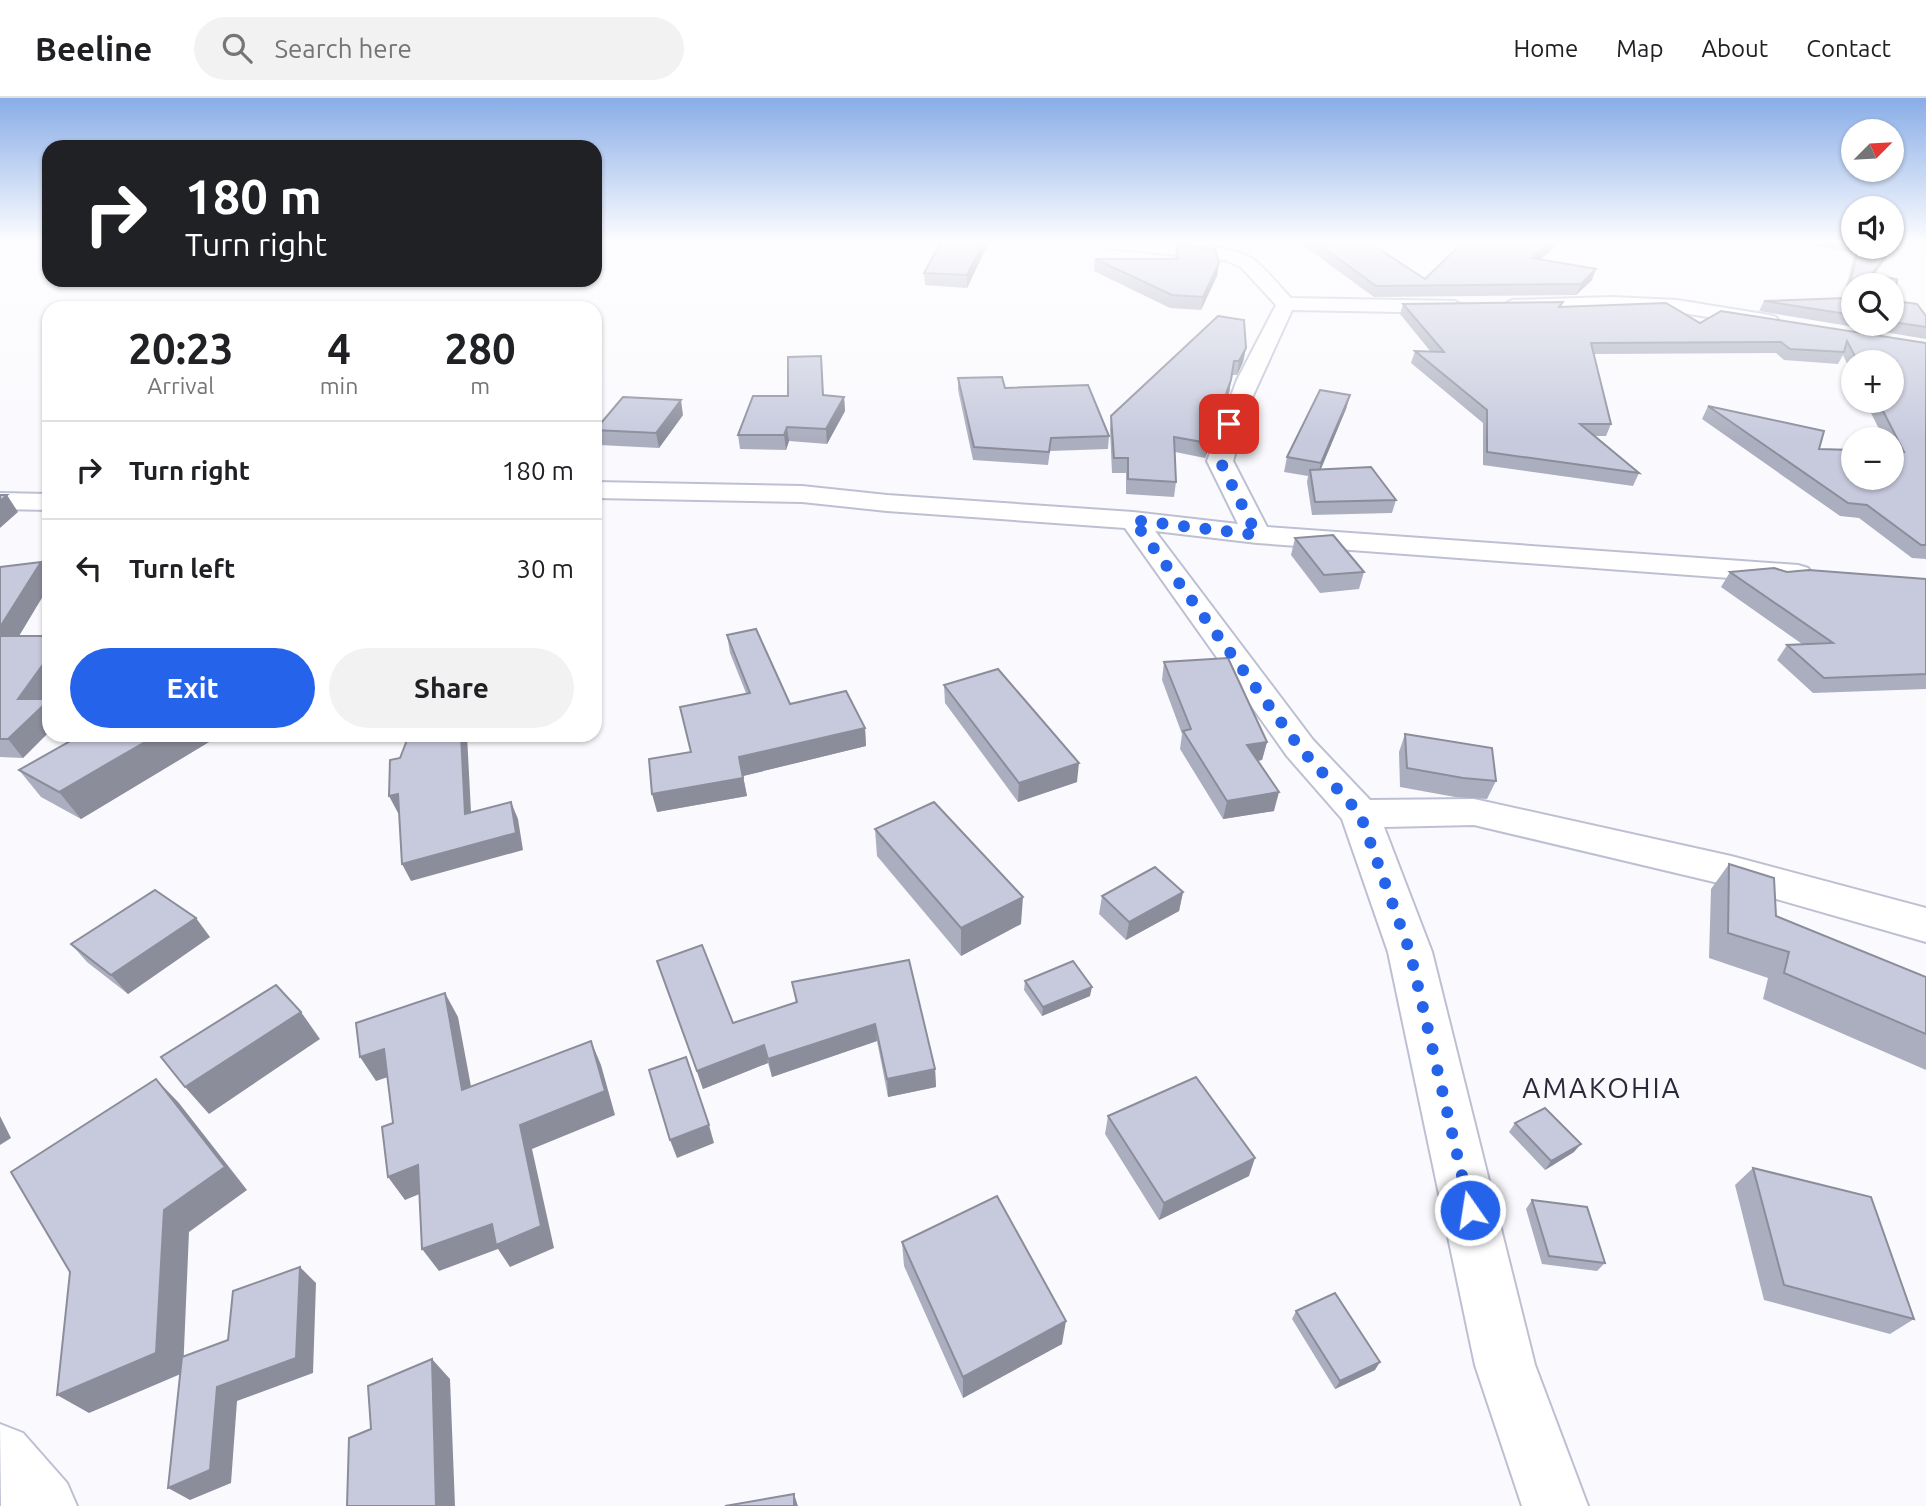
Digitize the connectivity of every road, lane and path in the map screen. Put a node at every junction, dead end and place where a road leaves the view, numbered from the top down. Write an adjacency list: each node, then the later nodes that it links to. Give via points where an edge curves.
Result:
1 (1283, 309): 8 (street, via 1252,368 1229,424 1220,461)
2 (1693, 309): 3 (street)
3 (1792, 325)
4 (602, 489): 7 (street, via 802,494)
5 (0, 501): 6 (street)
6 (42, 502)
7 (1133, 520): 8 (street); 10 (street, via 1300,748)
8 (1257, 535): 9 (street)
9 (1829, 576)
10 (1360, 814): 11 (street, via 1474,812 1731,871); 14 (street, via 1410,952 1505,1365)
11 (1926, 925)
12 (0, 1456): 13 (street)
13 (44, 1506)
14 (1555, 1506)

